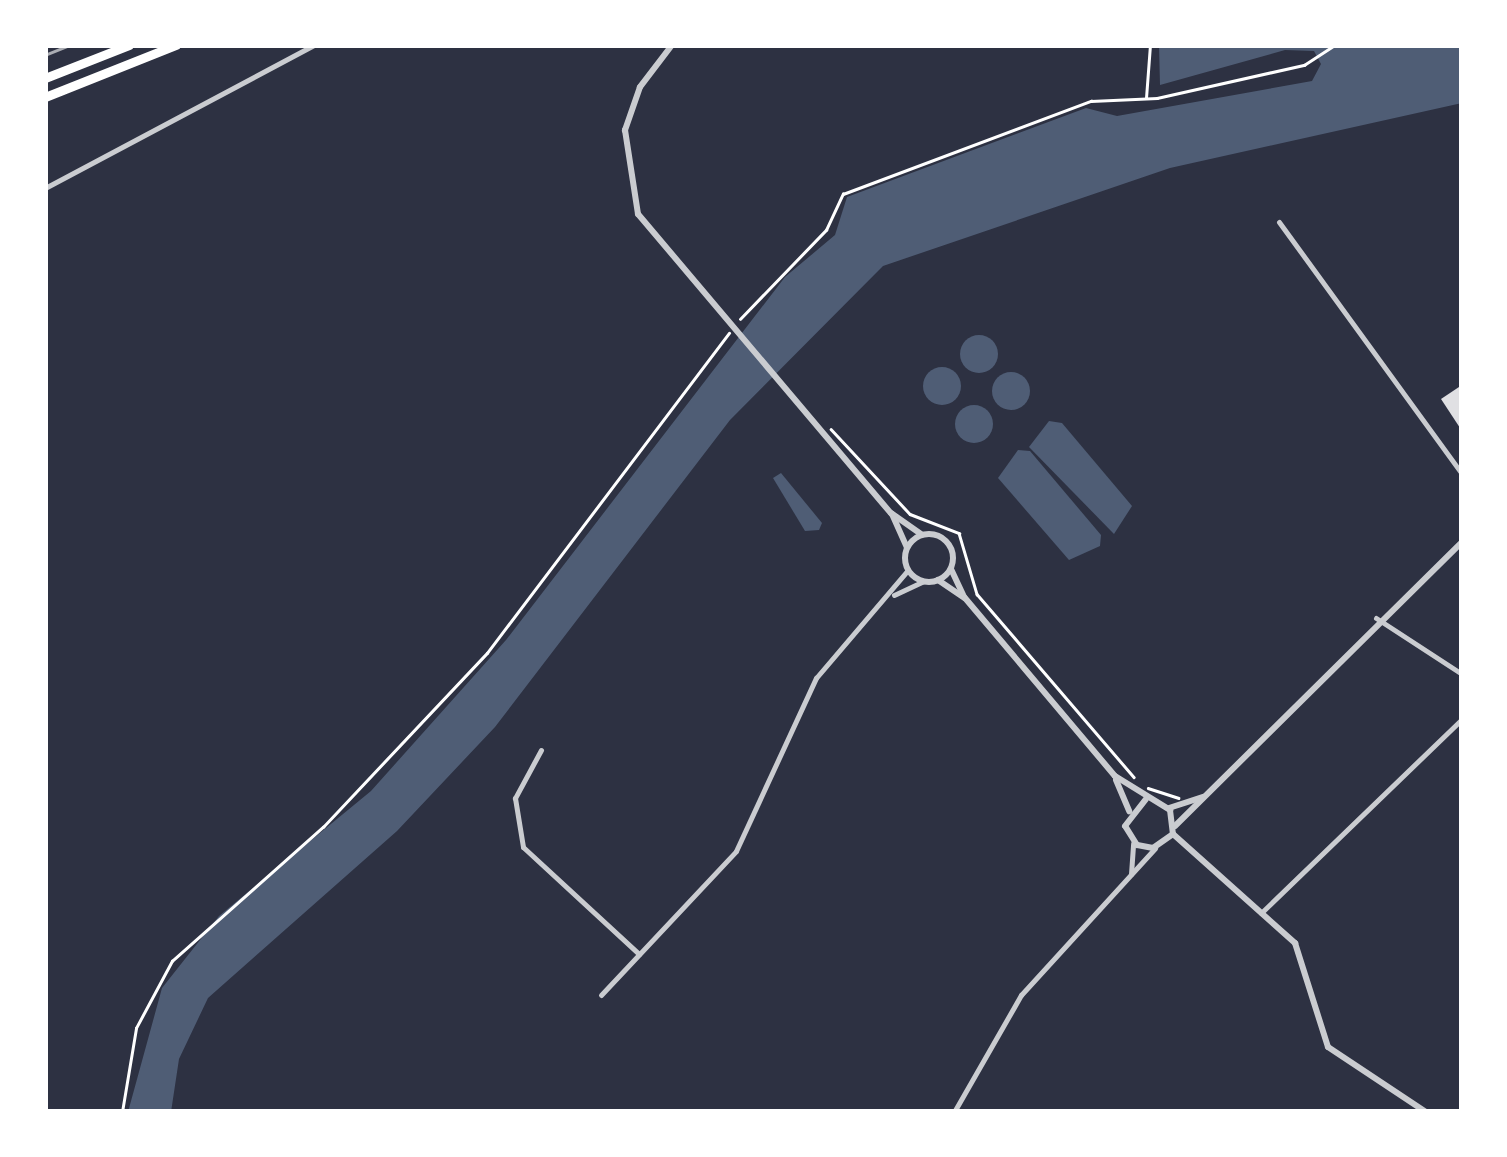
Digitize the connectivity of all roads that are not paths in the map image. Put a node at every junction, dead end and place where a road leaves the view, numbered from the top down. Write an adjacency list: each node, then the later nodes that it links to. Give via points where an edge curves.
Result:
1 (129, 45): 5 (highway)
2 (176, 45): 6 (highway)
3 (314, 45): 7 (street)
4 (672, 45): 10 (street, via 634,100 626,181 650,234)
5 (45, 78)
6 (45, 97)
7 (45, 188)
8 (1279, 222): 9 (street)
9 (1462, 474)
10 (891, 513): 11 (street); 13 (street)
11 (921, 534): 13 (street); 14 (street, via 948,542)
12 (1462, 542): 20 (street)
13 (907, 547): 15 (street)
14 (951, 569): 16 (street); 19 (street)
15 (908, 570): 17 (street); 18 (street)
16 (938, 580): 17 (street); 19 (street)
17 (924, 582): 18 (street)
18 (891, 596): 34 (street, via 816,678 736,851)
19 (964, 598): 24 (street)
20 (1376, 618): 21 (street); 25 (street)
21 (1462, 674)
22 (1462, 719): 33 (street)
23 (541, 750): 34 (street, via 515,798 522,847)
24 (1115, 776): 26 (street); 28 (street)
25 (1204, 796): 27 (street); 29 (street)
26 (1146, 800): 27 (street); 28 (street)
27 (1168, 808): 29 (street)
28 (1129, 811): 30 (street)
29 (1174, 830): 31 (street); 33 (street)
30 (1134, 842): 31 (street); 32 (street)
31 (1155, 848): 32 (street)
32 (1130, 874): 36 (street, via 1021,995)
33 (1261, 912): 37 (street, via 1296,943 1328,1047)
34 (639, 954): 35 (street)
35 (601, 994)
36 (954, 1112)
37 (1426, 1112)

